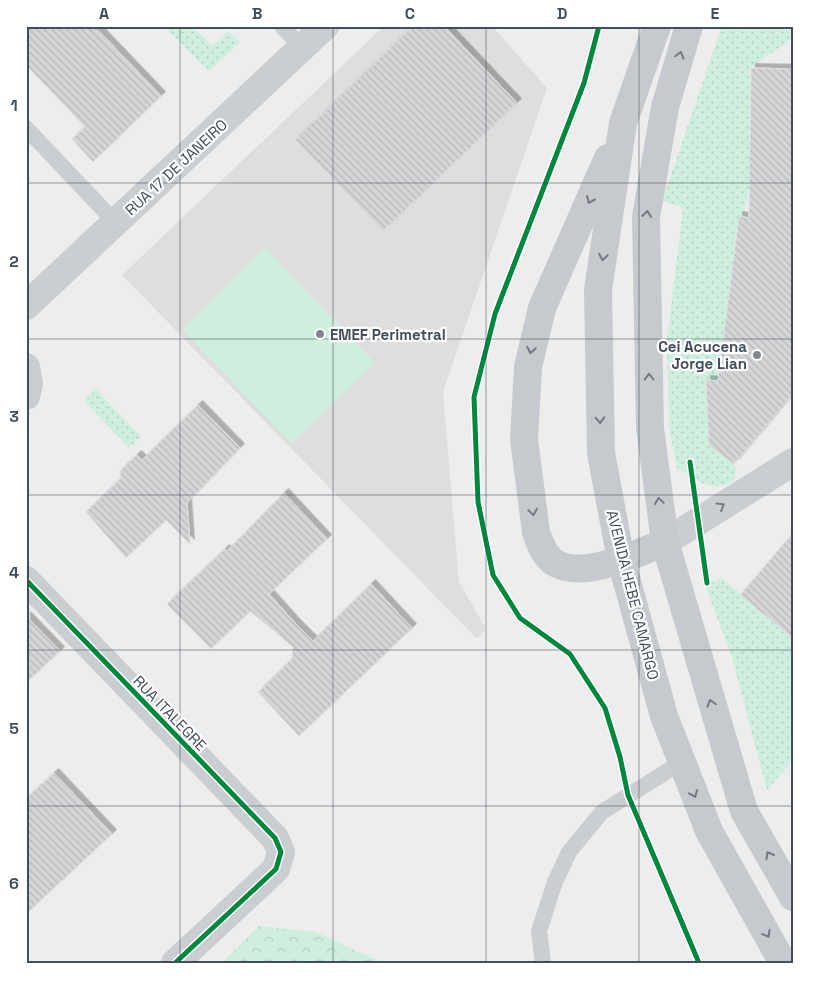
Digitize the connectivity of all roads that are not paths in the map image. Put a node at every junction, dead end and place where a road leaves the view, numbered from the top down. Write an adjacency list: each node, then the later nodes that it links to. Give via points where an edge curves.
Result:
1 (282, 26): 5 (lane)
2 (325, 26): 5 (street, RUA 17 DE JANEIRO)
3 (657, 26): 6 (main road, AVENIDA HEBE CAMARGO)
4 (689, 26): 13 (main road, one-way to 4, via 650,428 646,217 665,107)
5 (302, 48): 8 (street, RUA 17 DE JANEIRO)
6 (623, 123): 14 (main road, AVENIDA HEBE CAMARGO, one-way to 14, via 598,290 601,453); 14 (main road, one-way to 14, via 542,308 528,367 524,439 536,532 549,558 567,567 596,568)
7 (26, 128): 8 (lane)
8 (116, 223): 9 (street, RUA 17 DE JANEIRO)
9 (26, 306)
10 (26, 367): 11 (street, via 29,384)
11 (26, 396)
12 (793, 462): 13 (street, one-way to 12)
13 (665, 542): 14 (main road); 17 (main road, one-way to 13, via 744,811)
14 (621, 560): 16 (main road, AVENIDA HEBE CAMARGO, via 664,716)
15 (26, 580): 18 (street, RUA ITALEGRE, via 275,838 282,852 276,868)
16 (682, 762): 19 (lane, via 602,812 569,852 539,931); 20 (main road, AVENIDA HEBE CAMARGO, one-way to 20, via 709,831)
17 (793, 897)
18 (174, 963)
19 (543, 963)
20 (783, 963)

